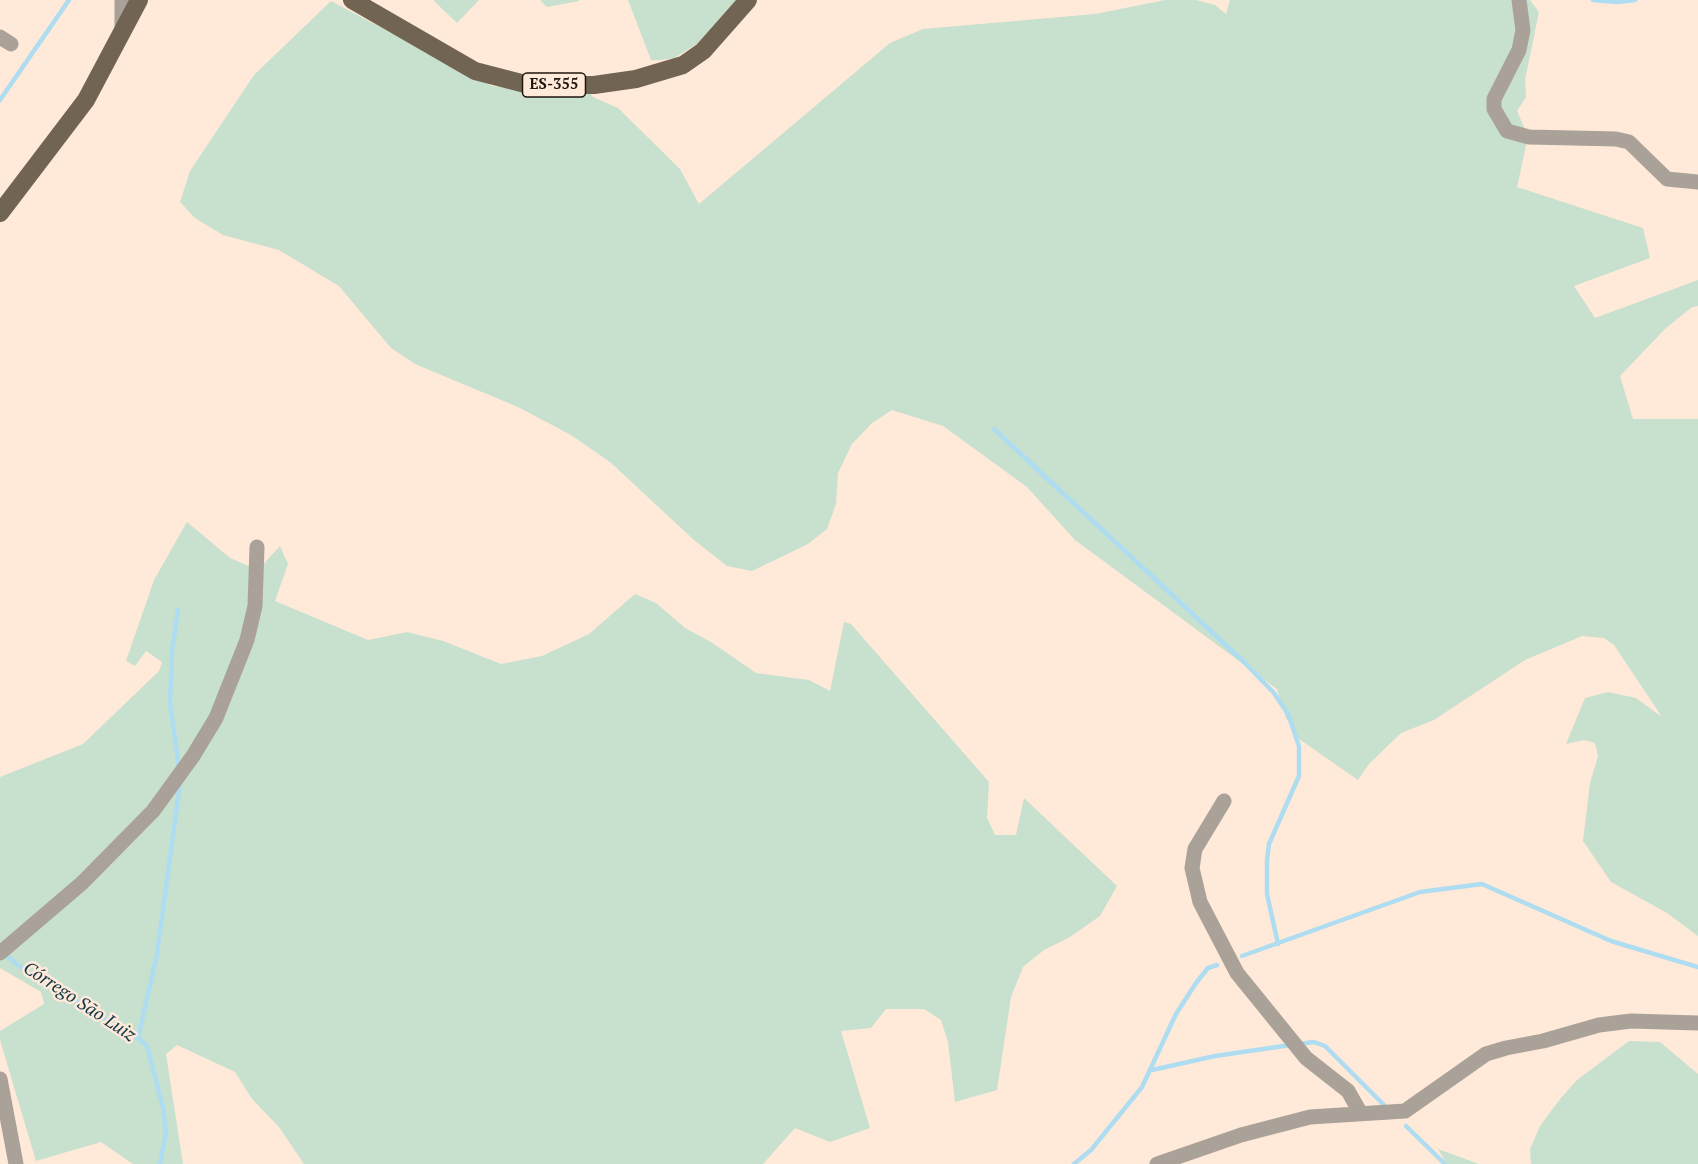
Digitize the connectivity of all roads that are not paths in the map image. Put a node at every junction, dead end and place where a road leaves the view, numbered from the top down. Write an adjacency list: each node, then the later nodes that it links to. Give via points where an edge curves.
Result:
1 (122, 0): 6 (street)
2 (139, 0): 6 (main road)
3 (352, 0): 4 (main road, ES-355, via 475,71 529,85 636,79 683,65 703,51)
4 (748, 0)
5 (1520, 0): 7 (street, via 1523,30 1519,50 1494,99 1494,109 1507,131 1529,137 1629,142 1667,179)
6 (122, 29): 8 (main road, via 86,100)
7 (1698, 182)
8 (0, 213)
9 (257, 547): 11 (street, via 255,606 247,640 216,718 193,756 153,811 82,883)
10 (1224, 801): 14 (street, via 1195,849 1192,868 1200,902 1237,973 1306,1058 1348,1091)
11 (0, 953)
12 (1698, 1023): 14 (street, via 1631,1021 1599,1025 1506,1048 1486,1054 1405,1112)
13 (0, 1079): 15 (street)
14 (1360, 1112): 16 (street, via 1310,1117 1241,1135)
15 (16, 1164)
16 (1157, 1164)

